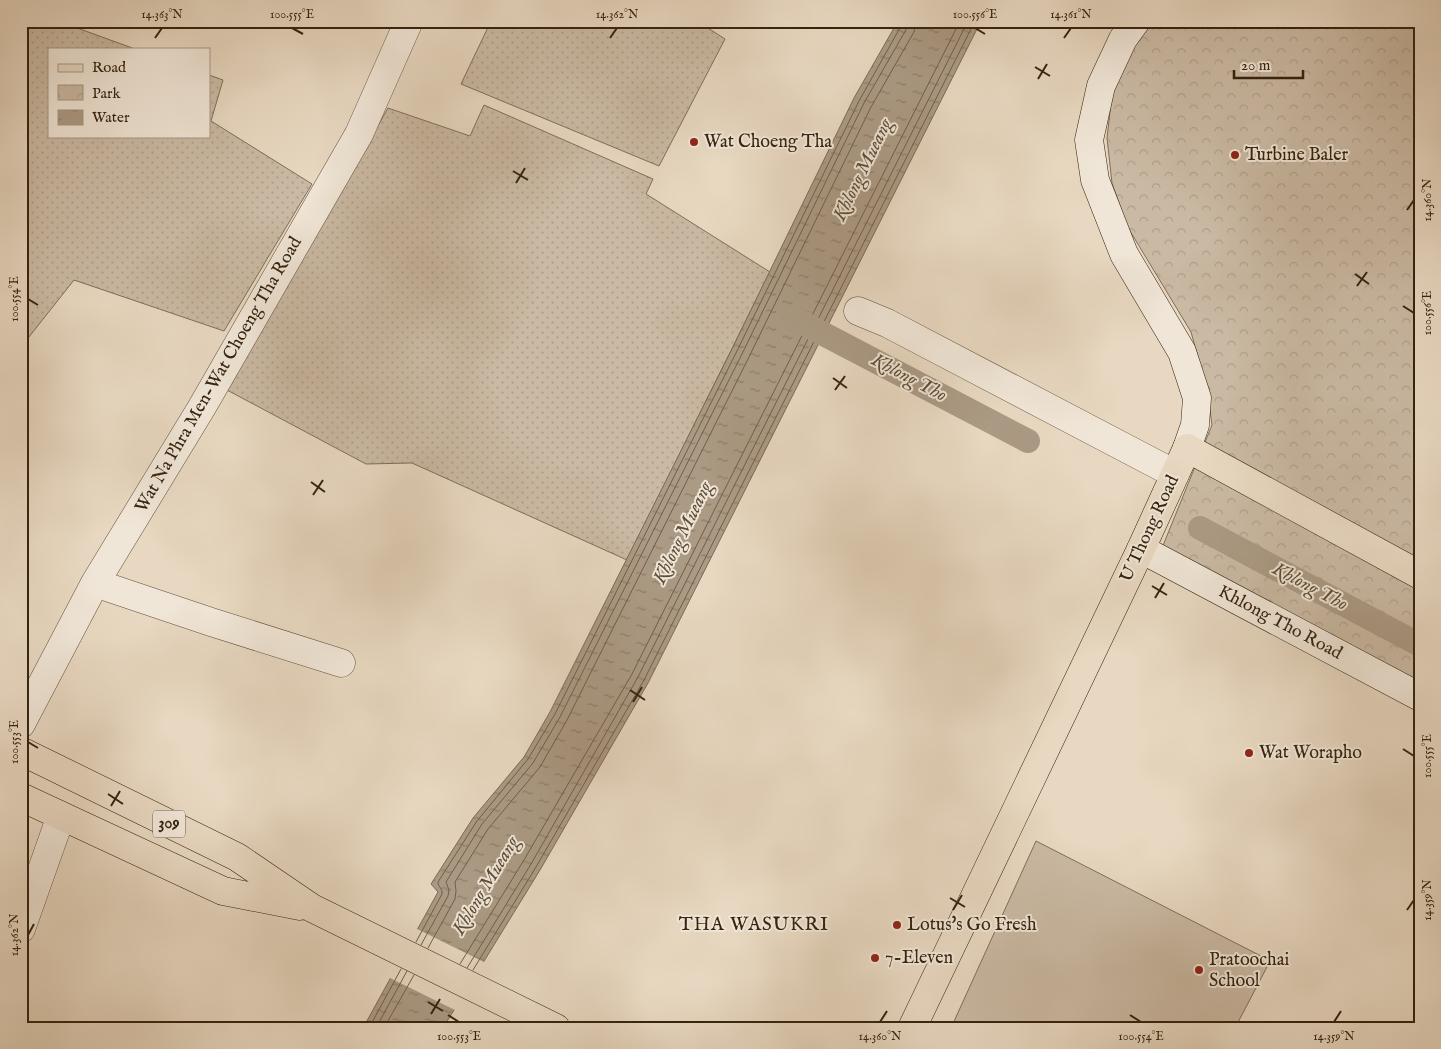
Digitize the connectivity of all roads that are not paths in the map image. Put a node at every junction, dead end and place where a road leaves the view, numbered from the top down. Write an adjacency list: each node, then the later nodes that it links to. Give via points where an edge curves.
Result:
1 (409, 21): 8 (street, Wat Na Phra Men-Wat Choeng Tha Road, via 359,134 202,407)
2 (1136, 21): 4 (street, U Thong Road, via 1123,39 1100,86 1089,140 1095,180 1124,254 1182,352 1197,398 1195,425)
3 (858, 311): 5 (street, via 887,323)
4 (1187, 448): 5 (main road, U Thong Road); 7 (main road)
5 (1175, 474): 6 (main road, U Thong Road)
6 (1141, 549): 10 (street, Khlong Tho Road); 18 (main road, U Thong Road)
7 (1420, 575)
8 (95, 583): 9 (street); 11 (street, Wat Na Phra Men-Wat Choeng Tha Road)
9 (341, 663)
10 (1420, 697)
11 (21, 724)
12 (21, 751): 15 (main road, 309, via 237,857)
13 (21, 797): 14 (main road, 309)
14 (61, 816): 15 (main road, 309, via 223,891); 16 (street)
15 (312, 908): 17 (main road, 309)
16 (21, 929)
17 (556, 1028)
18 (912, 1028)

